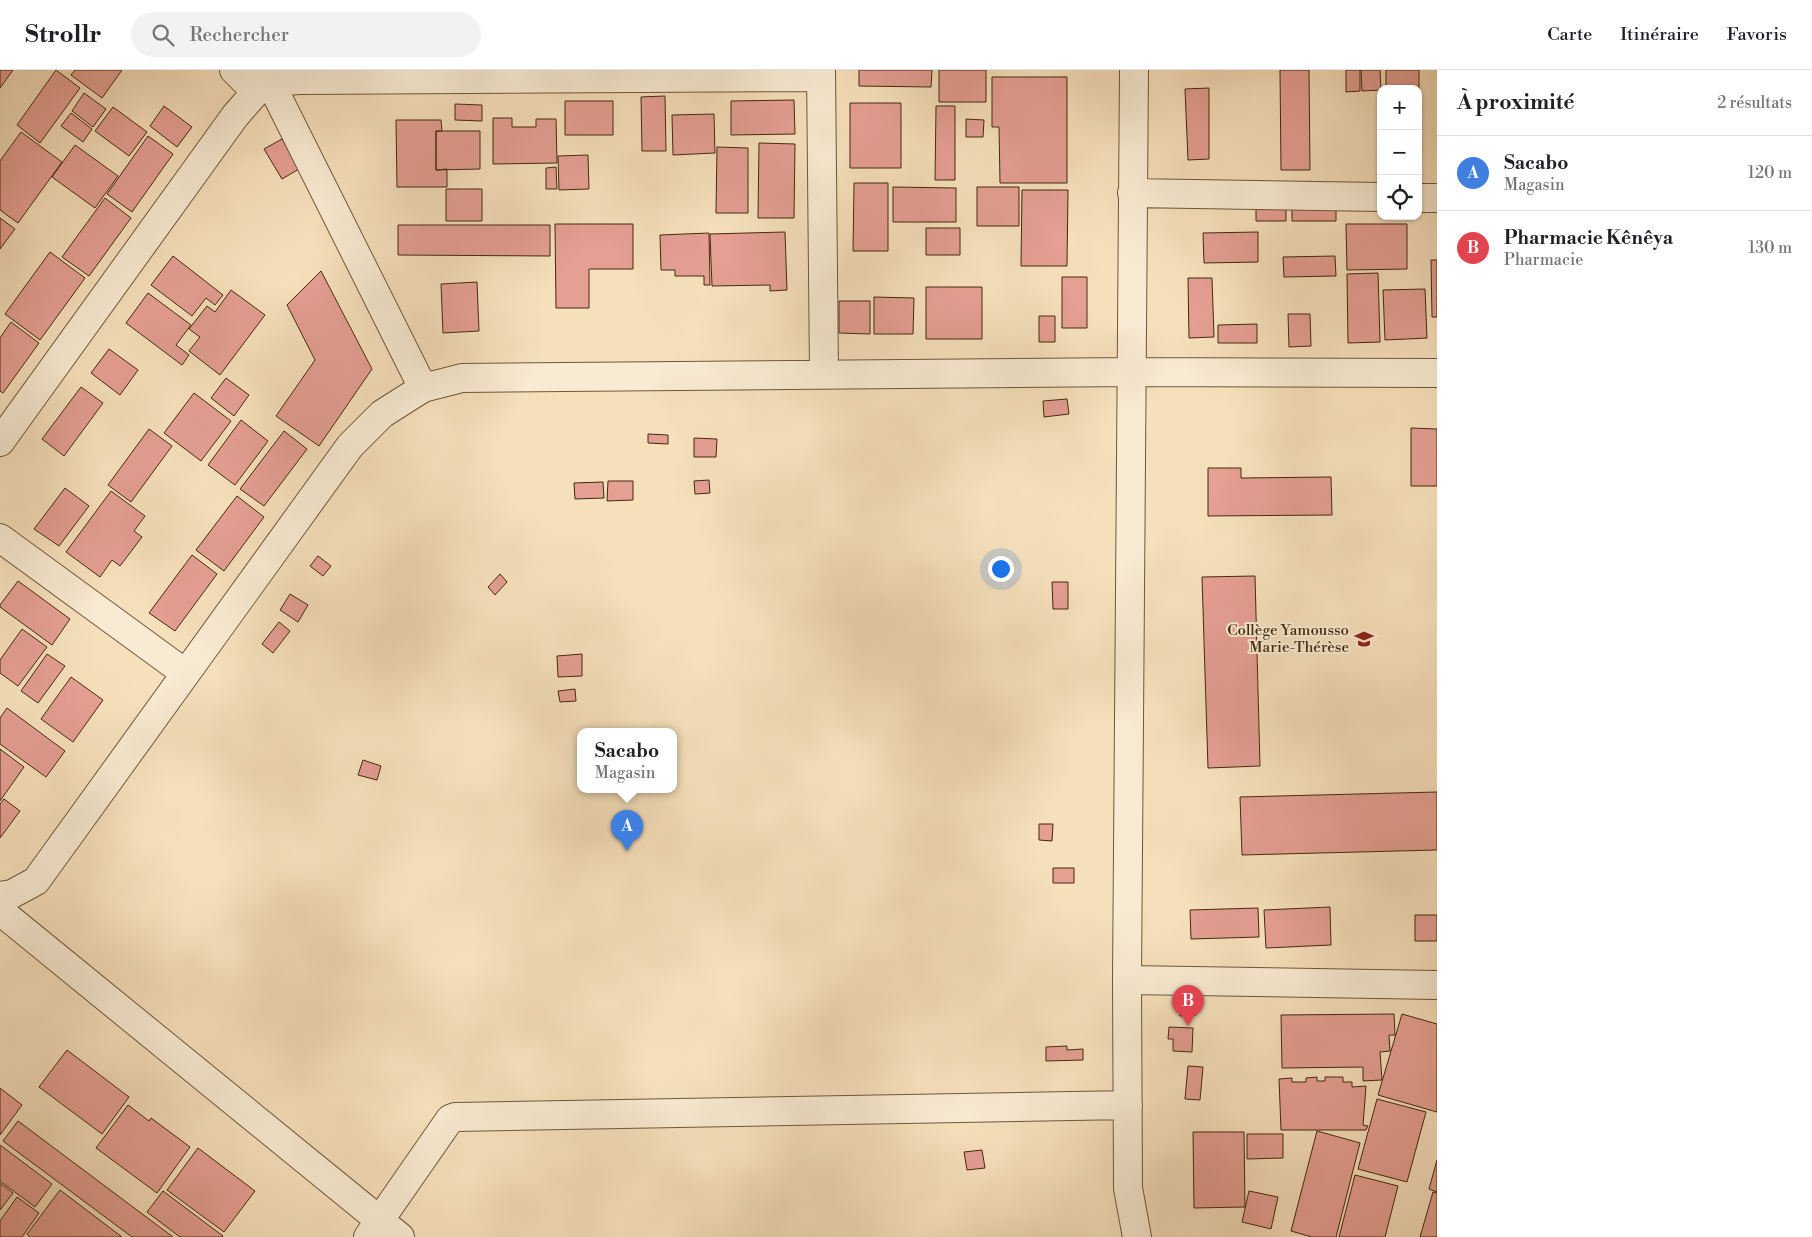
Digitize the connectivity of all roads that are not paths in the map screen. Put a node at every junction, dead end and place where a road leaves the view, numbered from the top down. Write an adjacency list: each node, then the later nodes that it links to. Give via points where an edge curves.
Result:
1 (234, 70): 4 (street)
2 (1134, 70): 5 (street)
3 (821, 74): 4 (street); 11 (street)
4 (263, 81): 12 (street); 13 (street)
5 (1132, 193): 6 (street); 9 (street)
6 (1377, 197)
7 (1422, 198): 8 (street)
8 (1437, 198)
9 (1131, 372): 10 (street); 11 (street); 18 (street)
10 (1437, 373)
11 (824, 374): 12 (street, via 462,378)
12 (423, 388): 15 (street, via 382,414 350,446)
13 (0, 442)
14 (0, 538): 15 (street)
15 (185, 673): 16 (street, via 36,881 12,894)
16 (0, 896)
17 (0, 911): 21 (street)
18 (1127, 980): 19 (street); 20 (street)
19 (1437, 985)
20 (1128, 1105): 21 (street, via 455,1117 450,1119); 22 (street, via 1128,1188)
21 (382, 1232)
22 (1136, 1237)

